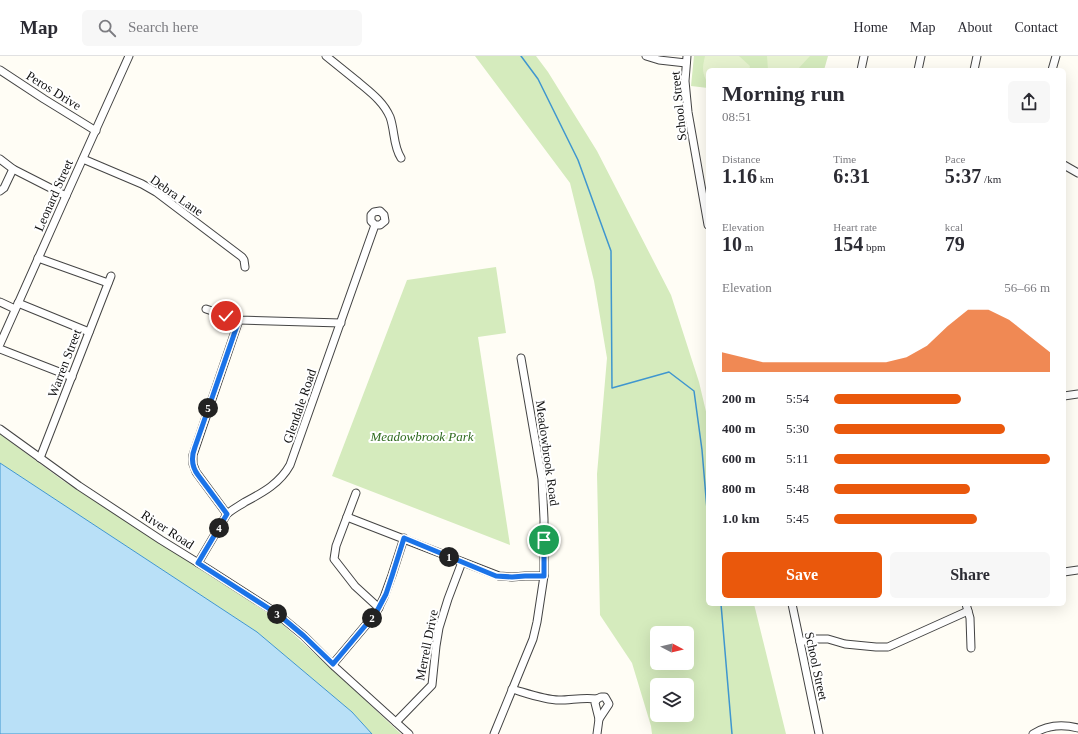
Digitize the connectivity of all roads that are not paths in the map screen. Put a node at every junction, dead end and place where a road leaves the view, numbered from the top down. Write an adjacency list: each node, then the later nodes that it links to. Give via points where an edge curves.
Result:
1 (129, 56): 14 (street, Leonard Street)
2 (326, 56): 15 (street, via 384,105)
3 (646, 56): 8 (street, via 659,60)
4 (864, 56): 9 (street)
5 (921, 56): 10 (street)
6 (977, 56): 11 (street)
7 (1056, 56): 12 (street)
8 (687, 60): 23 (street, School Street, via 685,81 688,112)
9 (861, 68)
10 (918, 68)
11 (974, 68)
12 (1053, 68)
13 (0, 70): 14 (street, Peros Drive)
14 (96, 130): 17 (street, Leonard Street)
15 (401, 158)
16 (0, 159): 19 (street)
17 (83, 159): 22 (street, Leonard Street); 26 (street, Debra Lane, via 156,192 242,256)
18 (1066, 166): 20 (street)
19 (13, 169): 21 (street); 22 (street)
20 (1078, 173)
21 (0, 191)
22 (66, 196): 25 (street, Leonard Street)
23 (706, 214)
24 (375, 226): 31 (street, Glendale Road)
25 (38, 258): 28 (street, Leonard Street); 32 (street, Warren Street, via 109,280)
26 (245, 267)
27 (0, 302): 28 (street)
28 (16, 306): 32 (street); 33 (street, Leonard Street)
29 (206, 309): 30 (street)
30 (239, 320): 31 (street); 42 (street, via 193,455 196,472)
31 (341, 323): 42 (street, Glendale Road, via 287,471 268,489)
32 (89, 332): 36 (street, Warren Street)
33 (0, 344)
34 (0, 349): 36 (street)
35 (521, 358): 49 (street, Meadowbrook Road, via 542,479)
36 (72, 377): 40 (street, Warren Street)
37 (1078, 394): 38 (street)
38 (1066, 396)
39 (0, 429): 40 (street, River Road)
40 (40, 458): 46 (street, River Road)
41 (356, 493): 43 (street)
42 (227, 514): 46 (street, Glendale Road)
43 (347, 517): 44 (street); 51 (street, via 334,559 355,586)
44 (404, 538): 45 (street); 51 (street)
45 (462, 562): 49 (street, via 499,576); 59 (street, Merrell Drive, via 439,628 432,685)
46 (198, 563): 55 (street, River Road, via 279,615)
47 (1078, 570): 48 (street)
48 (1066, 572)
49 (544, 576): 56 (street, Meadowbrook Road, via 536,630)
50 (792, 606): 53 (street, School Street)
51 (379, 608): 55 (street)
52 (967, 608): 53 (street, via 888,647 845,644 828,639); 54 (street, via 971,624)
53 (800, 642): 64 (street, School Street)
54 (971, 648)
55 (333, 664): 59 (street, River Road)
56 (512, 689): 57 (street, via 555,700 586,697); 62 (street, Meadowbrook Road)
57 (597, 699): 58 (street, via 595,703); 58 (street, via 605,697 609,704)
58 (599, 719): 63 (street)
59 (396, 722): 61 (street, River Road)
60 (1078, 728): 65 (street, via 1057,726)
61 (409, 734)
62 (494, 734)
63 (597, 734)
64 (819, 734)
65 (1033, 734)

